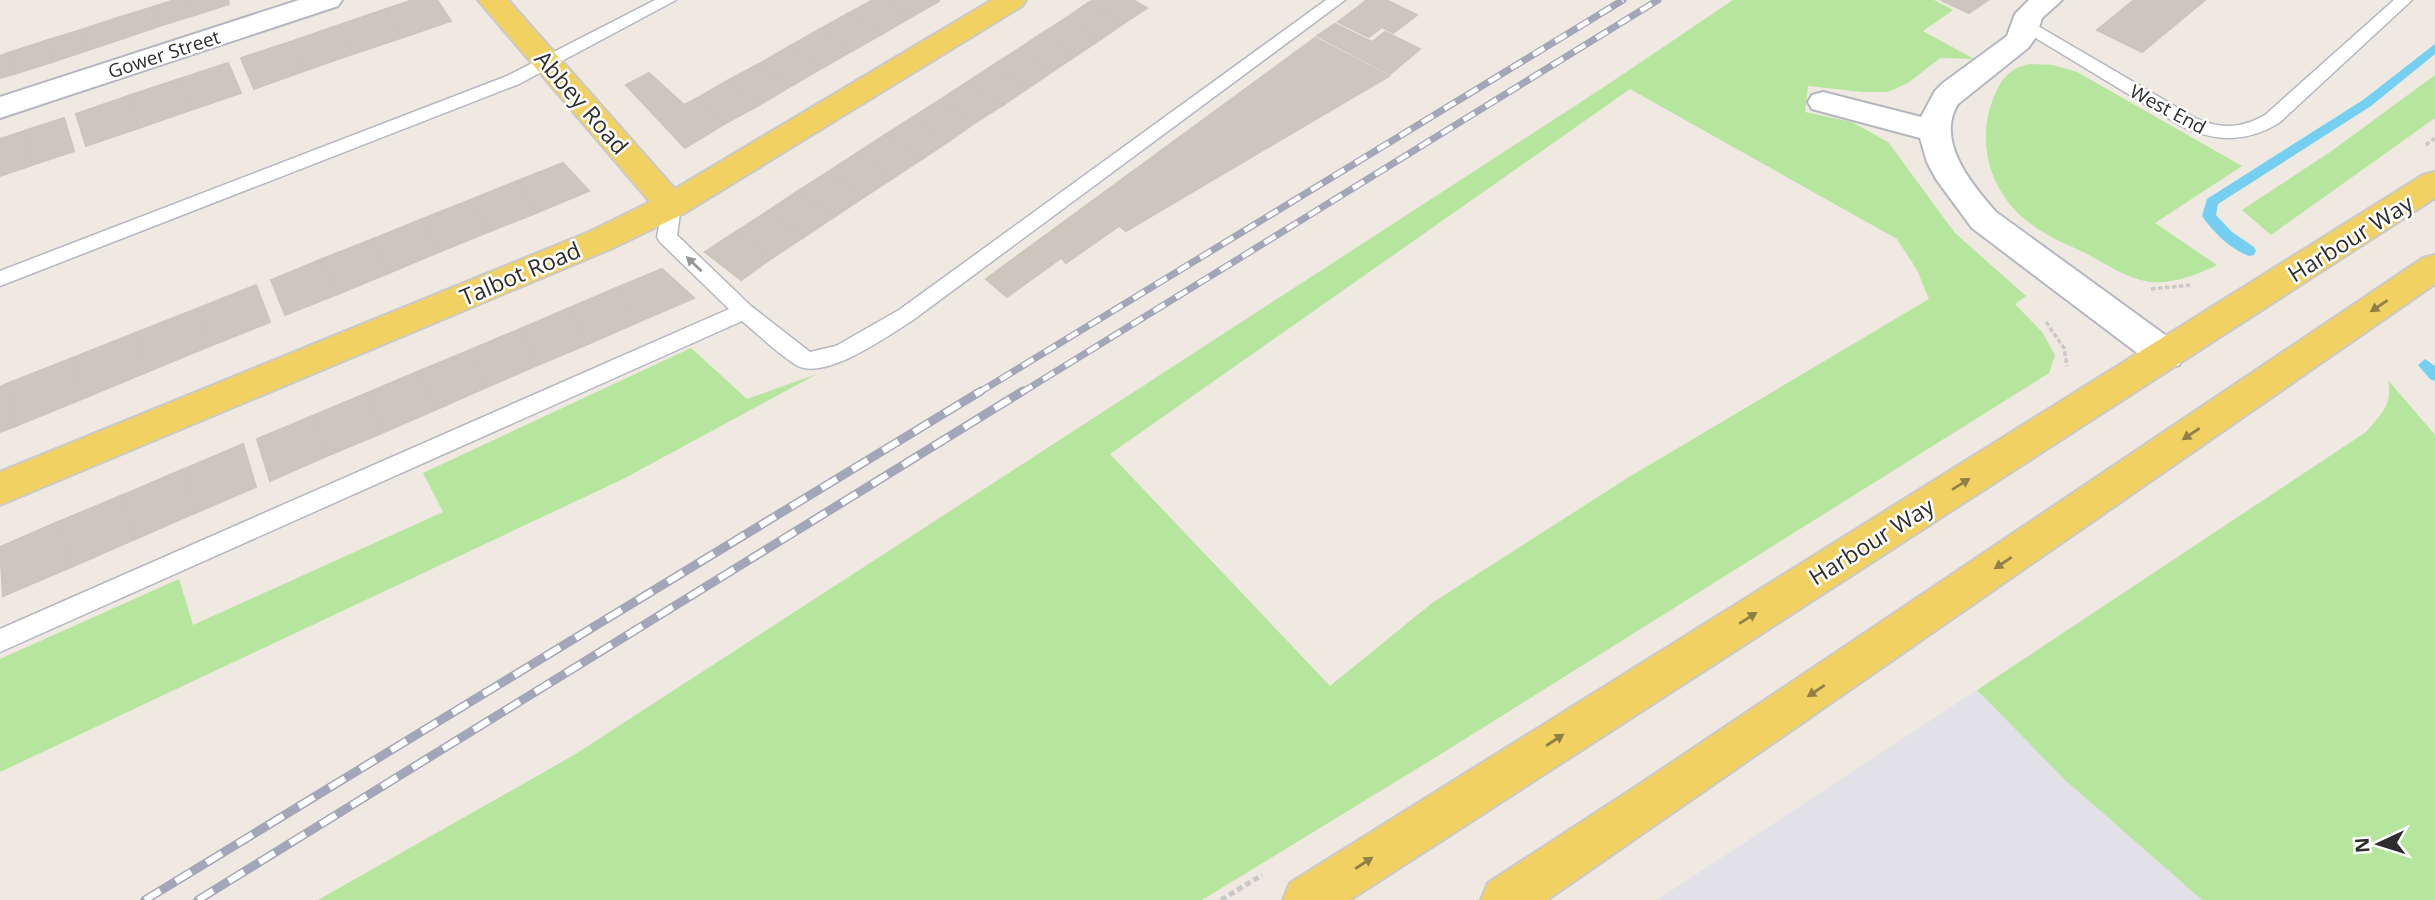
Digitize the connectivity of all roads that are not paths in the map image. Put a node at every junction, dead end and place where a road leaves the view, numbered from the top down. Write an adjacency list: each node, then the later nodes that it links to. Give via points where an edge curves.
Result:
1 (328, 0): 11 (street, Gower Street)
2 (492, 0): 9 (main road, Abbey Road)
3 (668, 0): 9 (lane)
4 (1012, 0): 14 (main road, Talbot Road)
5 (1337, 0): 17 (lane, via 906,315 831,358 805,360)
6 (2048, 0): 8 (street, via 2028,16)
7 (2404, 0): 8 (lane, West End, via 2272,119 2231,134 2212,133 2188,122)
8 (2023, 33): 12 (street, via 1946,98 1936,114)
9 (548, 63): 14 (main road, Abbey Road); 16 (lane)
10 (1824, 102): 12 (street)
11 (0, 108)
12 (1934, 131): 18 (street, via 1941,157 1964,199 1984,220)
13 (2430, 164): 18 (main road, Harbour Way)
14 (671, 206): 17 (lane, one-way to 14, via 667,237); 19 (main road, Talbot Road, via 601,240)
15 (2435, 267): 22 (main road, one-way to 22)
16 (0, 279)
17 (744, 311): 20 (lane)
18 (2166, 355): 21 (main road, Harbour Way, one-way to 18)
19 (0, 489)
20 (0, 641)
21 (1307, 900)
22 (1505, 900)

